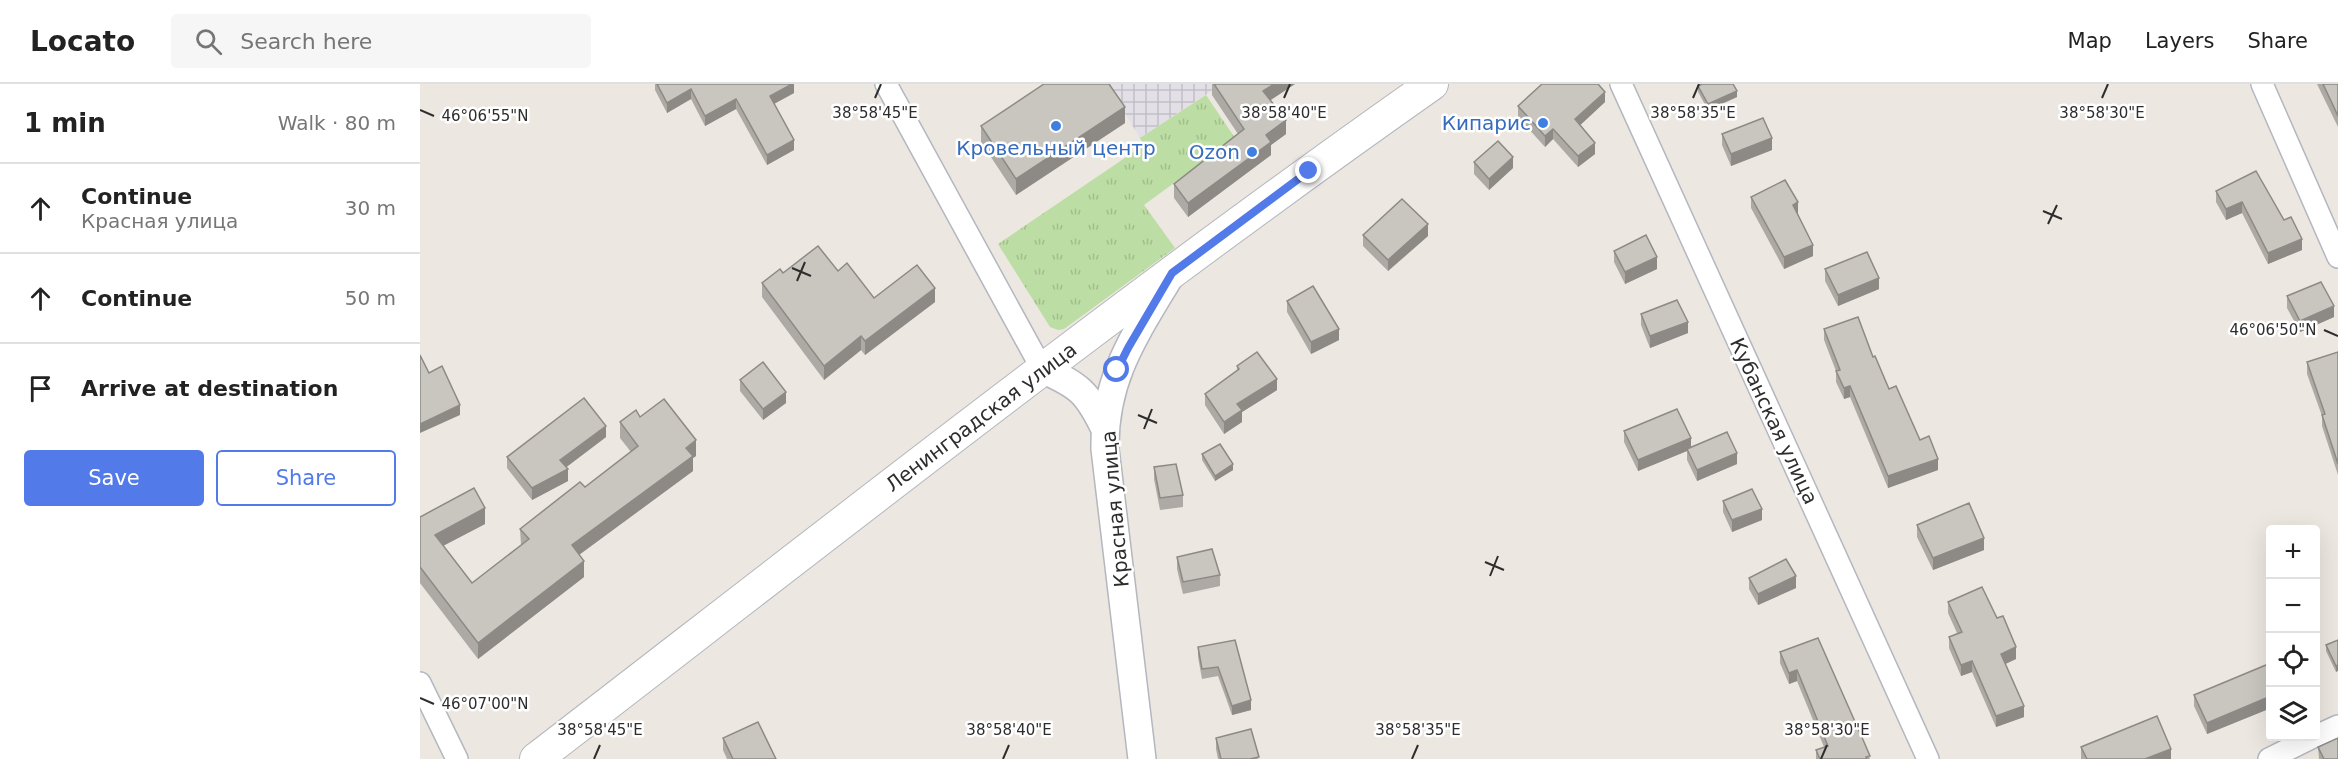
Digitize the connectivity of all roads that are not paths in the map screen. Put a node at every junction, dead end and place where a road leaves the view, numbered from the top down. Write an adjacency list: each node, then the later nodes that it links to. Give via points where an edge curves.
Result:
1 (886, 84): 7 (street)
2 (1432, 84): 6 (main road, Ленинградская улица)
3 (1621, 84): 16 (street, Кубанская улица)
4 (2262, 84): 5 (street)
5 (2338, 257)
6 (1172, 273): 7 (main road, Ленинградская улица); 8 (street, Красная улица, via 1117,370)
7 (1042, 369): 8 (street, via 1078,387 1092,402); 14 (main road, Ленинградская улица)
8 (1105, 429): 15 (street, Красная улица)
9 (420, 684): 13 (street)
10 (2338, 726): 11 (street)
11 (2320, 734)
12 (2305, 741): 17 (street)
13 (457, 759)
14 (536, 759)
15 (1142, 759)
16 (1928, 759)
17 (2269, 759)

